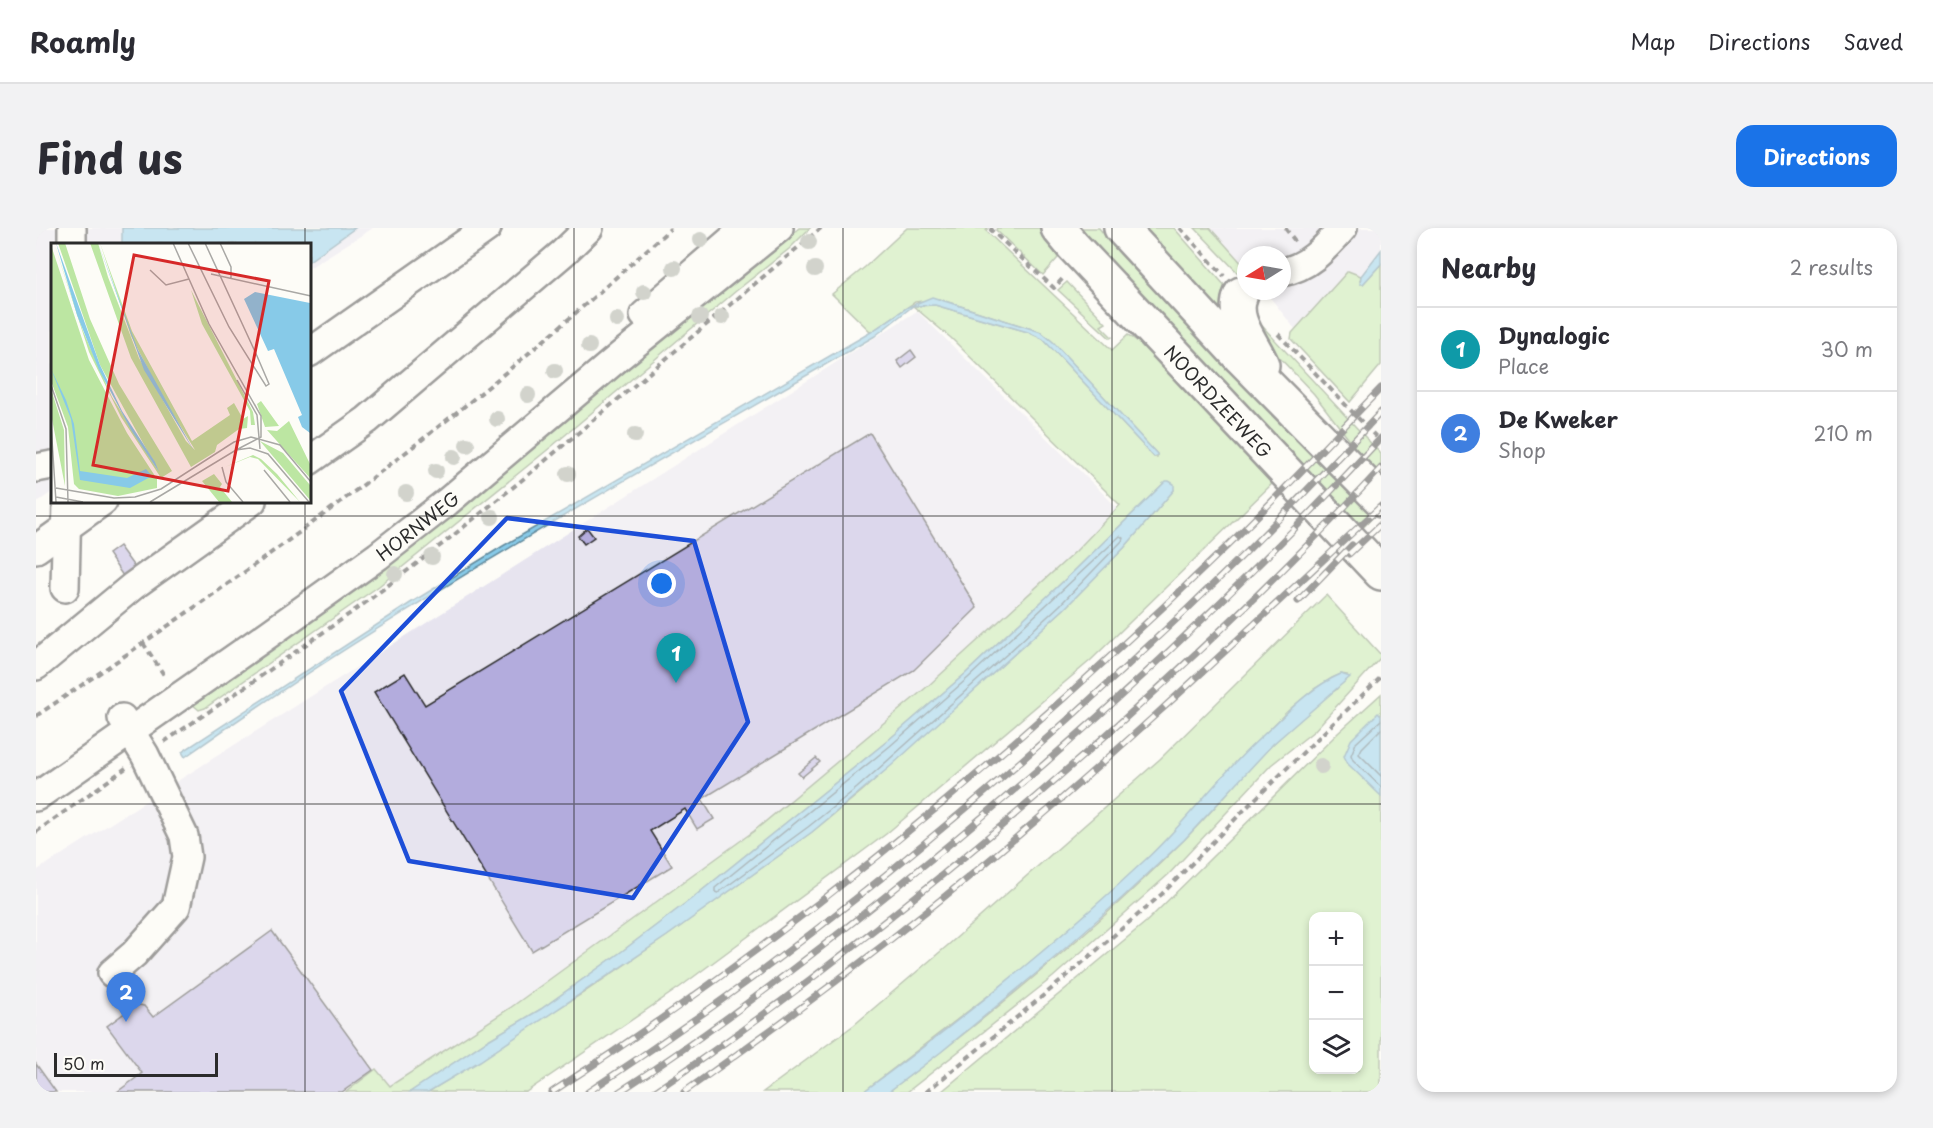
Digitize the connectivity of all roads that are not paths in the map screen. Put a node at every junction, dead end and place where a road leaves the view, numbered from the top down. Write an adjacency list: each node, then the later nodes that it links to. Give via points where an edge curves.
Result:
1 (487, 228): 10 (street)
2 (589, 228): 12 (street, via 367,420)
3 (745, 228): 23 (street, HORNWEG, via 374,542)
4 (779, 228): 23 (street, HORNWEG, via 378,556 269,634)
5 (1058, 228): 20 (main road, NOORDZEEWEG)
6 (1120, 228): 11 (main road)
7 (1343, 228): 8 (street, via 1327,247)
8 (1291, 270)
9 (1239, 300): 11 (main road, via 1238,317)
10 (310, 352)
11 (1272, 389): 15 (main road)
12 (310, 460)
13 (51, 465): 14 (street)
14 (36, 468)
15 (1381, 500)
16 (100, 502): 18 (street)
17 (251, 502): 22 (street, via 133,586)
18 (67, 514): 19 (street); 21 (street)
19 (36, 549)
20 (1381, 573)
21 (65, 588)
22 (44, 661)
23 (126, 724): 24 (street, HORNWEG); 25 (street, HORNWEG); 26 (street, via 184,836 187,857 176,907)
24 (36, 780)
25 (36, 797)
26 (112, 973)

